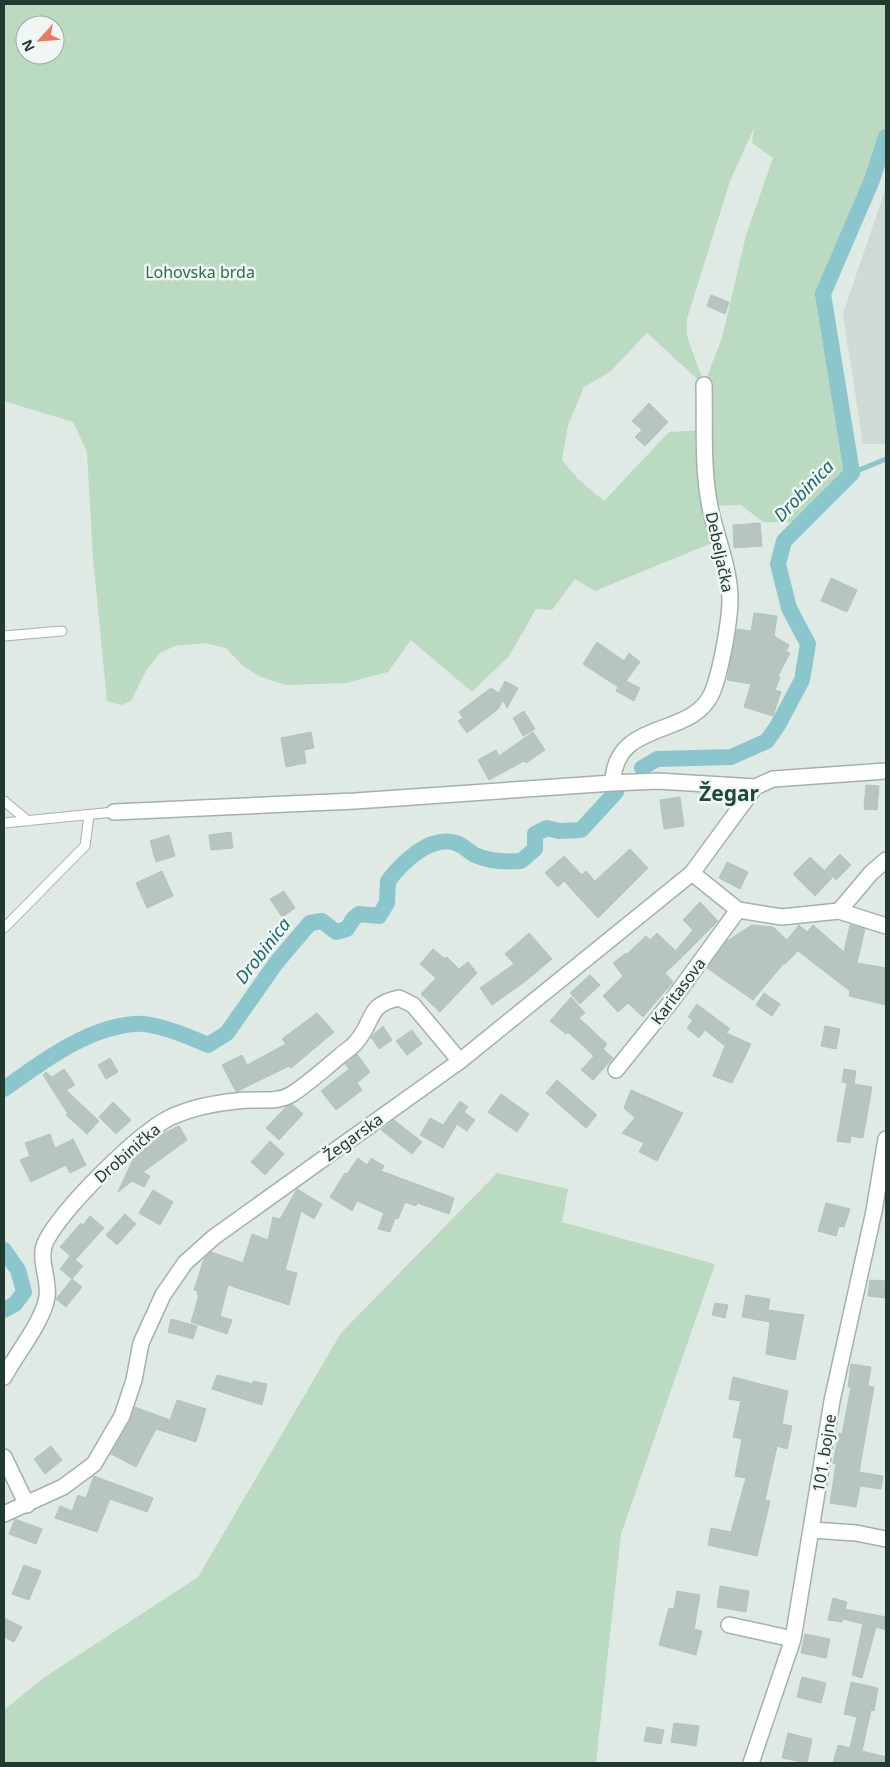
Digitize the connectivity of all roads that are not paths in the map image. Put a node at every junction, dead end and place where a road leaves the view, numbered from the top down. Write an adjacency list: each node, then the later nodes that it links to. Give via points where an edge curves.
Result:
1 (704, 385): 5 (street, Debeljačka, via 710,506 730,598 722,658 707,703 698,712 628,745 614,767)
2 (62, 631): 3 (lane)
3 (4, 636)
4 (886, 771): 6 (street, via 773,779)
5 (613, 783): 6 (street, via 658,781); 8 (street, via 355,801)
6 (755, 787): 13 (street, Žegarska)
7 (4, 801): 10 (lane)
8 (114, 812): 9 (lane)
9 (88, 815): 10 (lane); 17 (lane, via 85,846)
10 (28, 821): 11 (lane)
11 (4, 823)
12 (886, 860): 15 (street)
13 (692, 874): 14 (street); 18 (street, Žegarska)
14 (738, 910): 15 (street, via 782,917); 19 (street, Karitasova)
15 (839, 911): 16 (street)
16 (886, 926)
17 (4, 928)
18 (460, 1061): 22 (street, Drobinička, via 413,1005 399,998 384,1001 373,1012 357,1041 283,1100 238,1101 193,1110 172,1117 152,1130 81,1194 45,1243 47,1300); 24 (street, Žegarska, via 214,1237 185,1263 164,1294 141,1343 134,1380 122,1416 94,1464 63,1487)
19 (616, 1070)
20 (886, 1139): 21 (street, 101. bojne)
21 (880, 1211): 26 (street, 101. bojne, via 832,1401)
22 (4, 1377)
23 (4, 1457): 24 (street)
24 (27, 1505): 25 (street, Žegarska)
25 (4, 1514)
26 (812, 1530): 27 (street); 29 (street, 101. bojne)
27 (886, 1539)
28 (728, 1626): 29 (street)
29 (793, 1639): 30 (street, 101. bojne)
30 (751, 1763)

